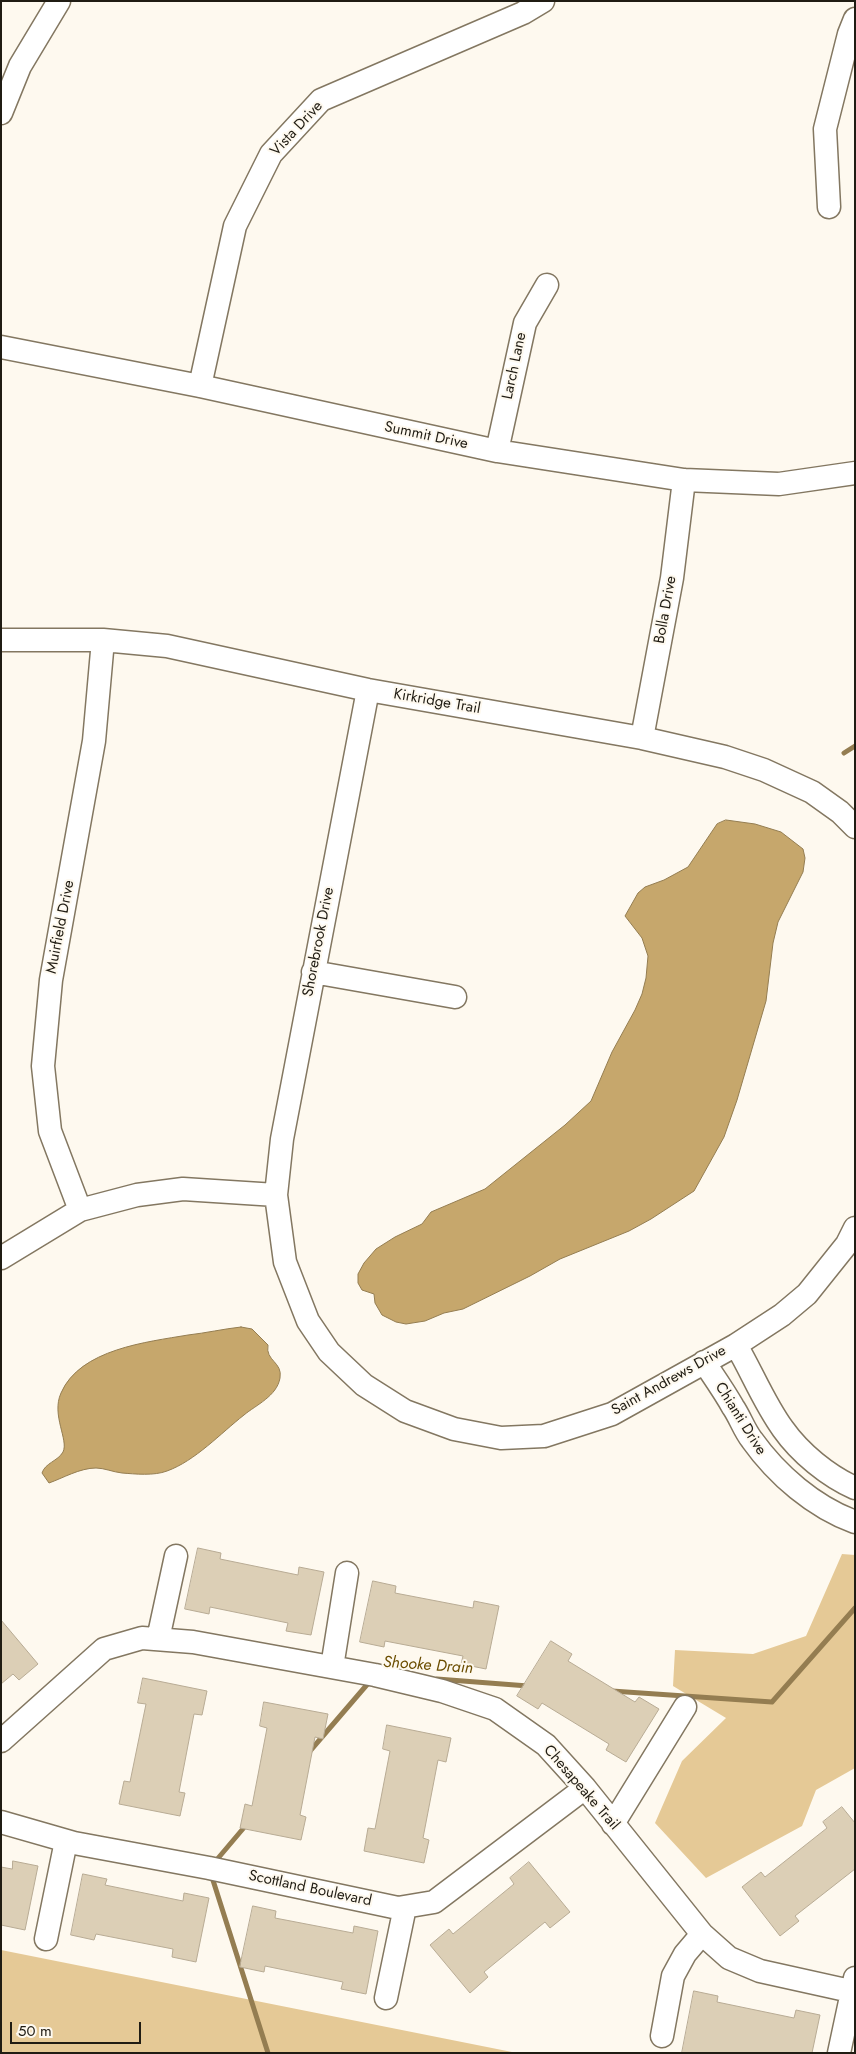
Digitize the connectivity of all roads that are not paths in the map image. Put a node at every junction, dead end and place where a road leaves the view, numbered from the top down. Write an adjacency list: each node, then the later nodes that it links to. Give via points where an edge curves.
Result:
1 (59, 1): 4 (street, via 20,66)
2 (543, 1): 8 (street, Vista Drive, via 524,13 321,100 271,154 235,226)
3 (855, 19): 5 (street, via 825,129)
4 (1, 113)
5 (829, 207)
6 (547, 286): 9 (street, Larch Lane, via 524,323)
7 (1, 347): 8 (street, Summit Drive)
8 (200, 386): 9 (street, Summit Drive)
9 (497, 451): 11 (street, Summit Drive)
10 (855, 472): 11 (street, Summit Drive, via 779,484)
11 (684, 480): 15 (street, Bolla Drive, via 672,578)
12 (1, 640): 13 (street, Kirkridge Trail)
13 (102, 640): 14 (street, Kirkridge Trail, via 167,646); 20 (street, Muirfield Drive, via 94,740 51,980 43,1066 50,1131)
14 (368, 690): 15 (street, Kirkridge Trail); 17 (street, Shorebrook Drive)
15 (642, 738): 16 (street, Kirkridge Trail, via 725,757 764,770 812,792)
16 (855, 827)
17 (313, 972): 18 (street); 19 (street, Shorebrook Drive, via 282,1139)
18 (455, 997)
19 (276, 1195): 20 (street, via 183,1189 137,1195); 24 (street, Saint Andrews Drive, via 285,1262 308,1321 329,1352 364,1385 405,1411 454,1429 501,1438 544,1436 612,1414)
20 (80, 1210): 22 (street)
21 (855, 1228): 23 (street, Saint Andrews Drive, via 847,1244 807,1294)
22 (1, 1258)
23 (736, 1345): 24 (street, Saint Andrews Drive); 25 (street, Chianti Drive, via 783,1430)
24 (704, 1362): 27 (street, Chianti Drive, via 750,1438 767,1460)
25 (820, 1466): 26 (street, Chianti Drive); 27 (street)
26 (855, 1488)
27 (802, 1492): 28 (street, Chianti Drive, via 821,1506)
28 (855, 1522)
29 (176, 1556): 31 (street)
30 (347, 1573): 32 (street)
31 (158, 1639): 32 (street, Chesapeake Trail, via 193,1642); 34 (street, Chesapeake Trail, via 142,1638 104,1649)
32 (332, 1667): 35 (street, Chesapeake Trail, via 442,1691 495,1709 546,1745)
33 (685, 1707): 37 (street)
34 (1, 1741)
35 (585, 1788): 37 (street, Chesapeake Trail); 39 (street, Scottland Boulevard, via 434,1902)
36 (1, 1822): 38 (street, Scottland Boulevard)
37 (613, 1824): 40 (street, Chesapeake Trail)
38 (66, 1841): 39 (street, Scottland Boulevard); 41 (street)
39 (405, 1907): 43 (street)
40 (702, 1934): 42 (street, Chesapeake Trail, via 729,1958 760,1971); 44 (street, via 685,1954 673,1976)
41 (46, 1939)
42 (854, 1988): 45 (street)
43 (386, 1998)
44 (662, 2036)
45 (839, 2053)

